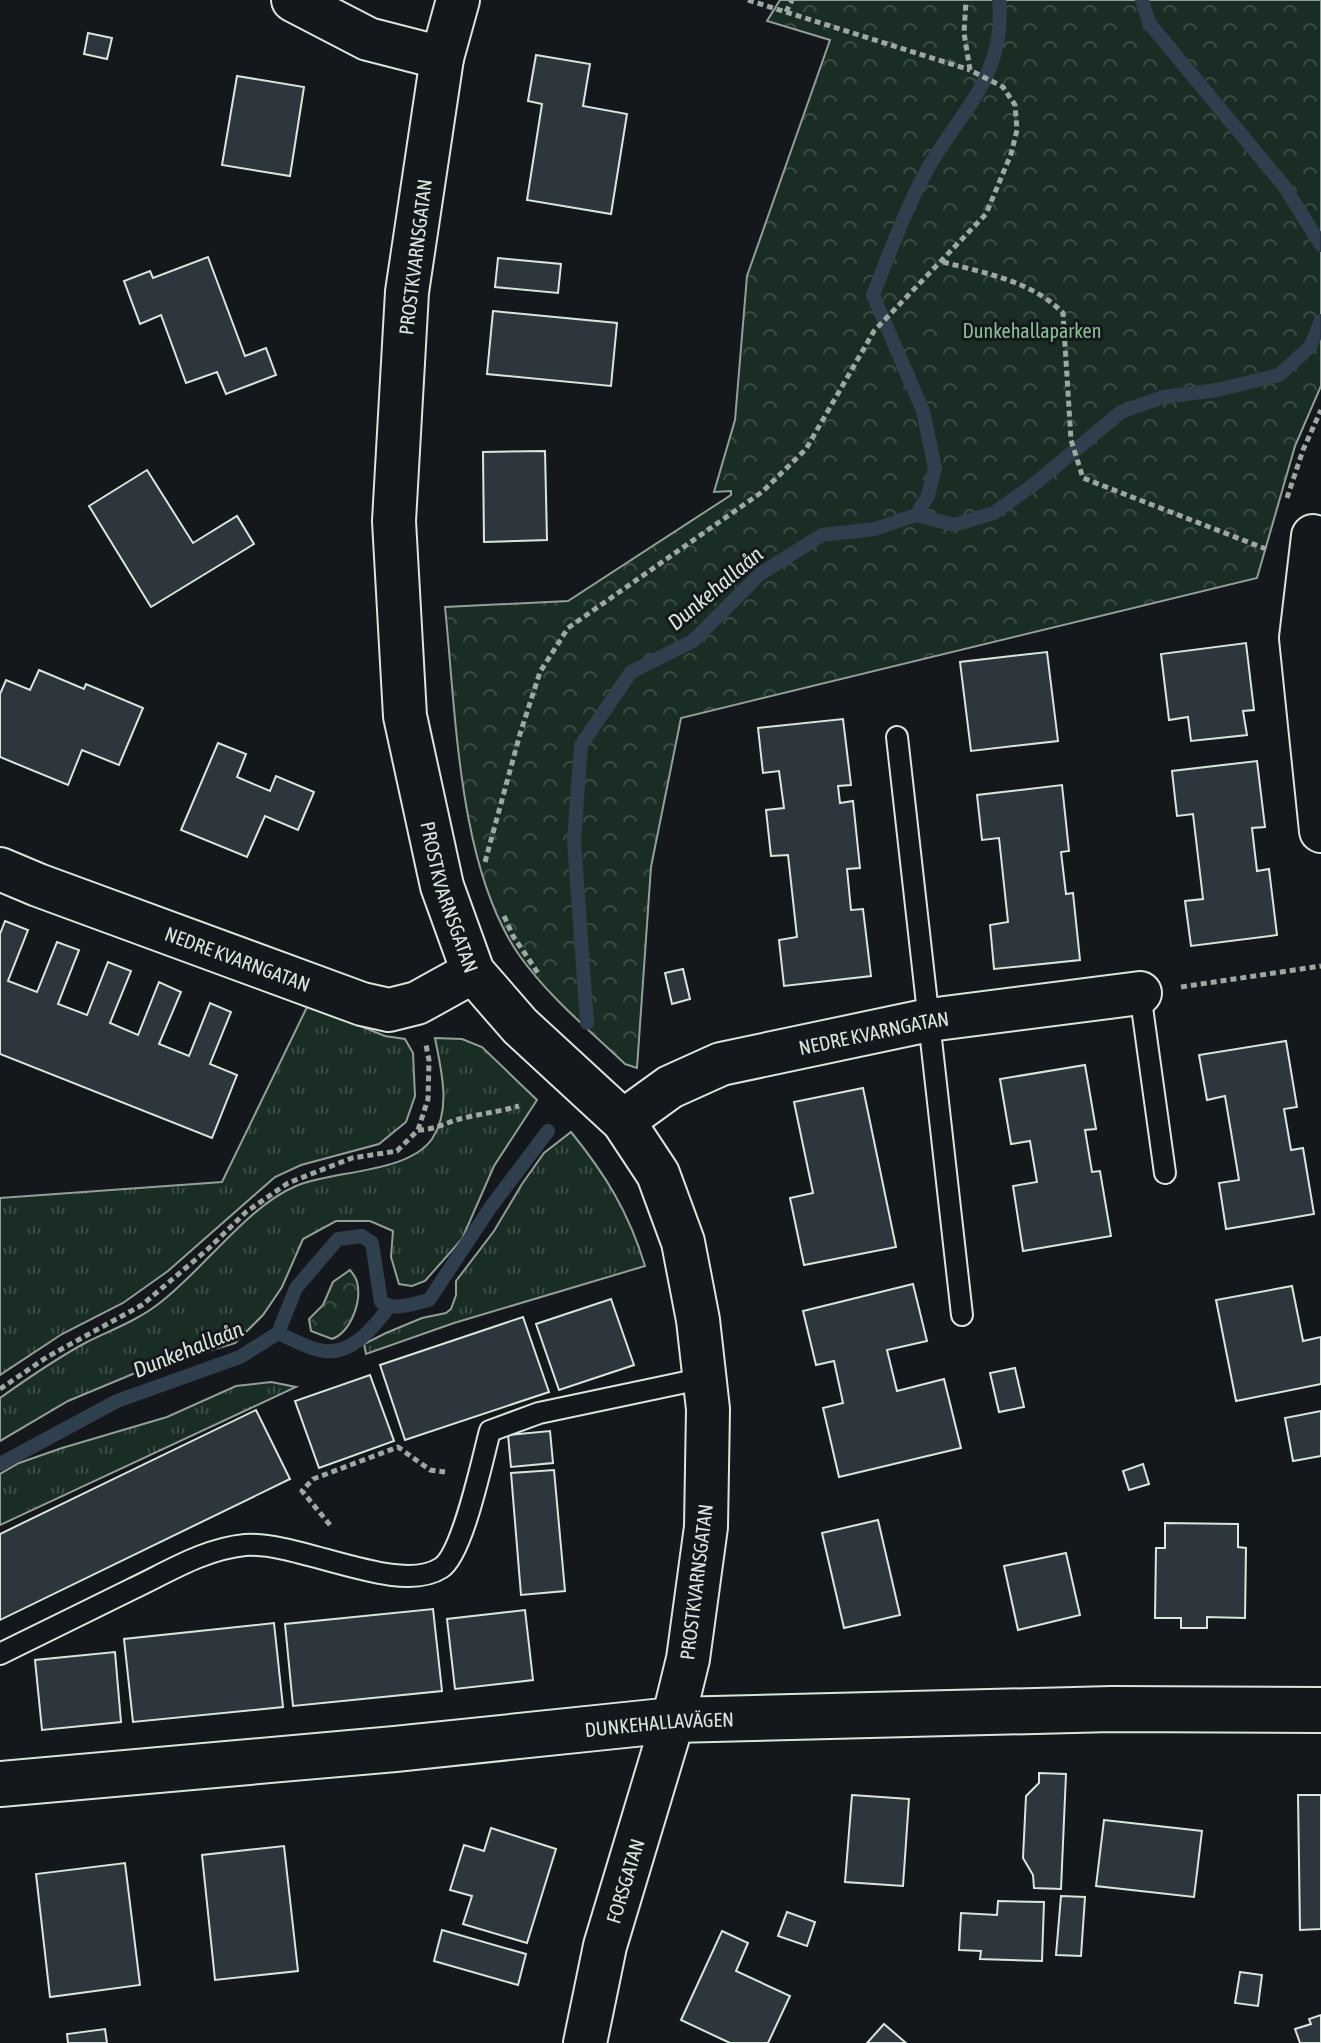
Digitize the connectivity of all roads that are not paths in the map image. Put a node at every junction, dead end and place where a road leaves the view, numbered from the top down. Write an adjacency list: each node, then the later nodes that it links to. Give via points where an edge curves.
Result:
1 (293, 0): 3 (street, via 368,39)
2 (458, 0): 3 (street, PROSTKVARNSGATAN)
3 (442, 58): 8 (street, PROSTKVARNSGATAN, via 407,292 394,521 405,716 442,886)
4 (1313, 536): 6 (street, via 1301,638)
5 (897, 737): 10 (lane)
6 (1321, 831)
7 (0, 869): 8 (street, NEDRE KVARNGATAN, via 389,1010 417,1003)
8 (473, 972): 11 (street, PROSTKVARNSGATAN, via 520,1026)
9 (1140, 993): 10 (street, NEDRE KVARNGATAN); 12 (lane)
10 (929, 1020): 11 (street, NEDRE KVARNGATAN, via 721,1064 670,1087); 13 (lane)
11 (623, 1121): 14 (street, PROSTKVARNSGATAN, via 658,1174 683,1242)
12 (1165, 1173)
13 (962, 1315)
14 (705, 1378): 15 (lane, via 539,1413 490,1431 457,1548 443,1567 421,1576 398,1576 270,1545 243,1546 205,1554); 17 (street, PROSTKVARNSGATAN, via 706,1527 688,1659)
15 (0, 1654)
16 (1321, 1710): 17 (street, DUNKEHALLAVÄGEN, via 1112,1709)
17 (673, 1720): 18 (street, DUNKEHALLAVÄGEN); 19 (street, FORSGATAN, via 605,1946)
18 (0, 1784)
19 (585, 2043)

